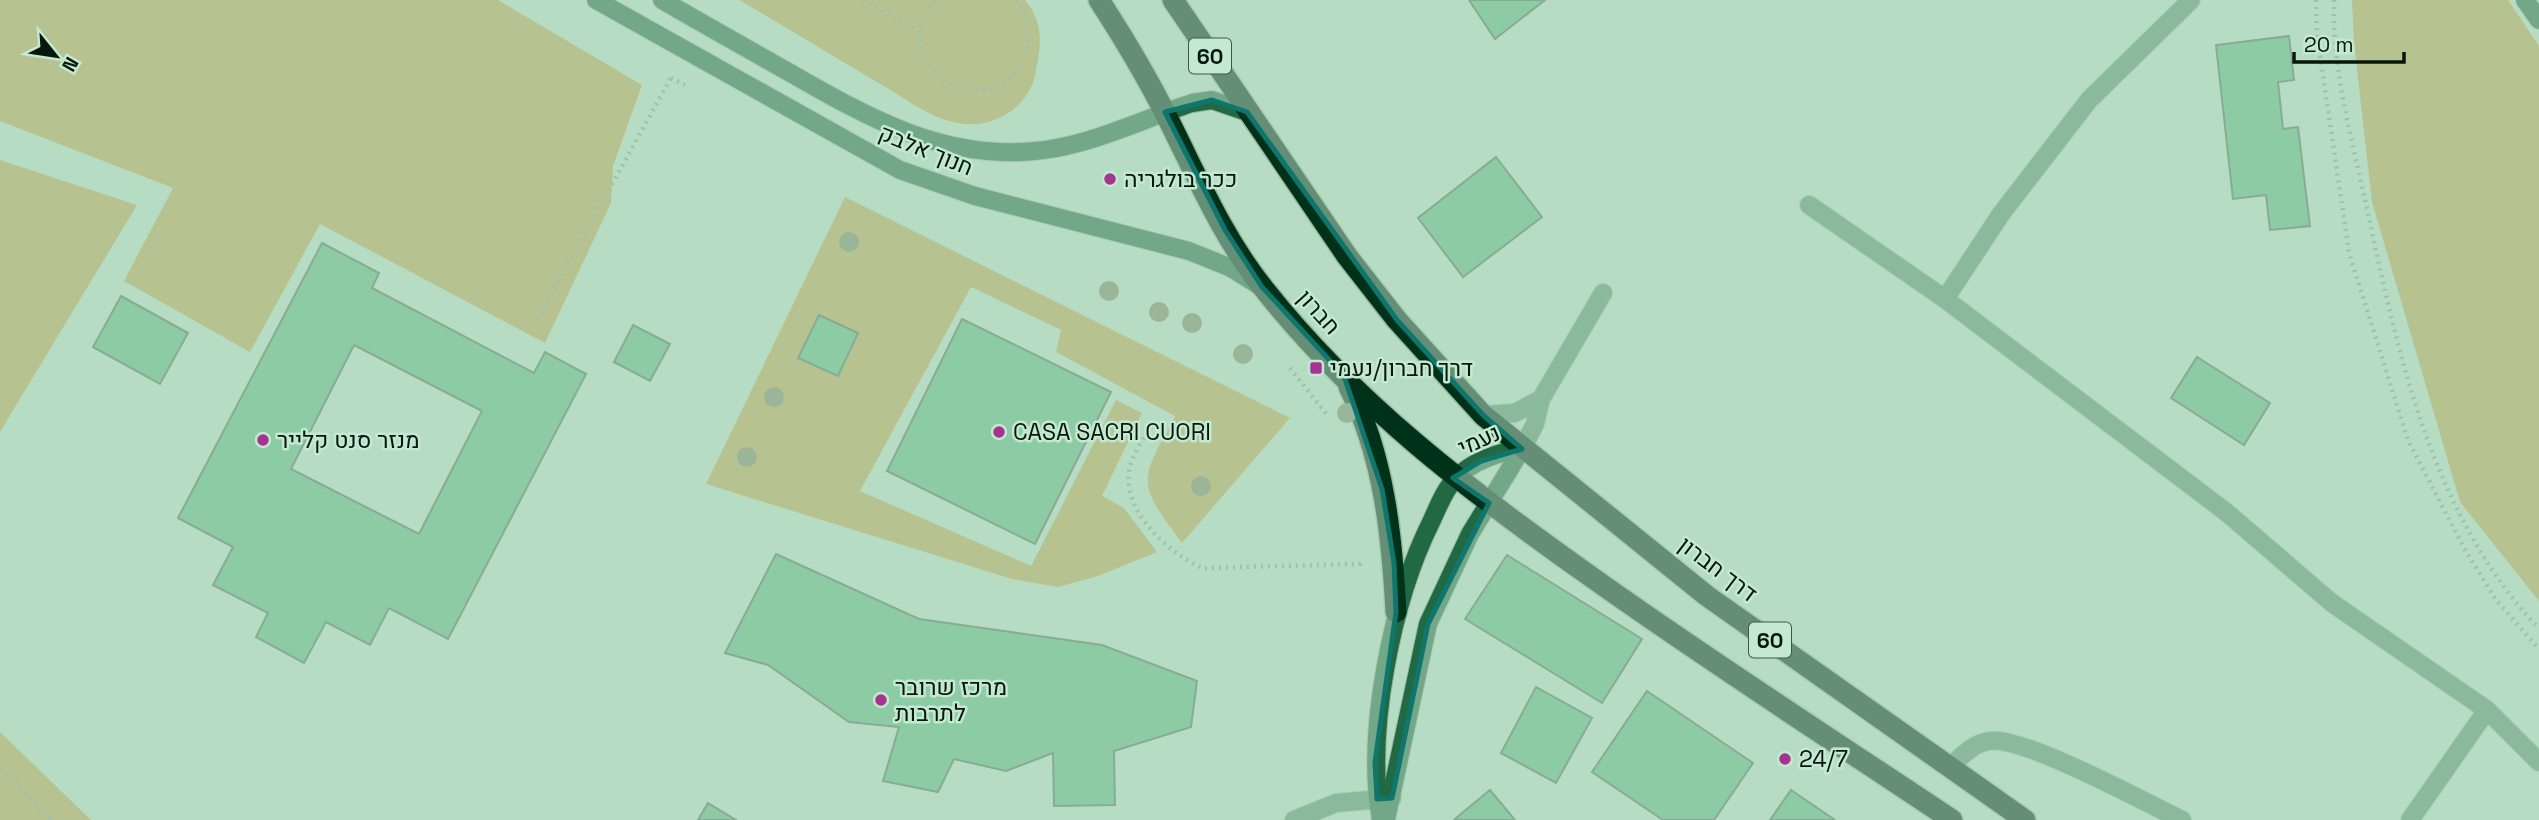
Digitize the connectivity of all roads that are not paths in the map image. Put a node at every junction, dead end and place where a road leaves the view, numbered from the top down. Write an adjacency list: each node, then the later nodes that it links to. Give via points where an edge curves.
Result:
1 (596, 0): 11 (street, חנוך אלבק, via 870,155 912,174 975,197 1189,251)
2 (662, 0): 8 (street, חנוך אלבק, via 869,117 949,147 994,153 1036,151 1099,137)
3 (1099, 0): 8 (highway, 60)
4 (1174, 0): 9 (highway, 60)
5 (2192, 0): 13 (street, via 2089,100 2001,214)
6 (2525, 0): 7 (street)
7 (2539, 20)
8 (1165, 112): 9 (street, חנוך אלבק, via 1212,100); 11 (highway, חברון / 60, via 1225,230)
9 (1247, 112): 16 (highway, 60, via 1347,256 1397,320)
10 (1809, 205): 13 (street)
11 (1262, 287): 14 (highway, חברון / 60)
12 (1603, 293): 15 (street)
13 (1945, 299): 21 (street, via 2251,534 2332,603)
14 (1344, 376): 18 (highway, חברון / 60); 20 (highway, via 1385,500)
15 (1541, 400): 16 (street, via 1516,413); 17 (street)
16 (1483, 415): 17 (highway, 60)
17 (1522, 449): 18 (street, נעמי, via 1481,461); 19 (street, נעמי); 23 (highway, דרך חברון / 60, via 1707,596)
18 (1455, 479): 19 (highway, חברון / 60); 20 (street, נעמי, via 1423,538)
19 (1489, 503): 24 (street, נעמי, via 1446,580 1428,624); 27 (highway, 60, via 1695,650)
20 (1396, 612): 24 (street, נעמי, via 1375,762)
21 (2487, 710): 22 (street); 30 (street)
22 (2539, 762)
23 (1950, 767): 28 (highway, דרך חברון / 60); 29 (street, via 1976,745 2004,741)
24 (1385, 798): 25 (street, via 1336,803); 26 (street, נעמי)
25 (1294, 820)
26 (1384, 820)
27 (1952, 820)
28 (2025, 820)
29 (2182, 820)
30 (2410, 820)

